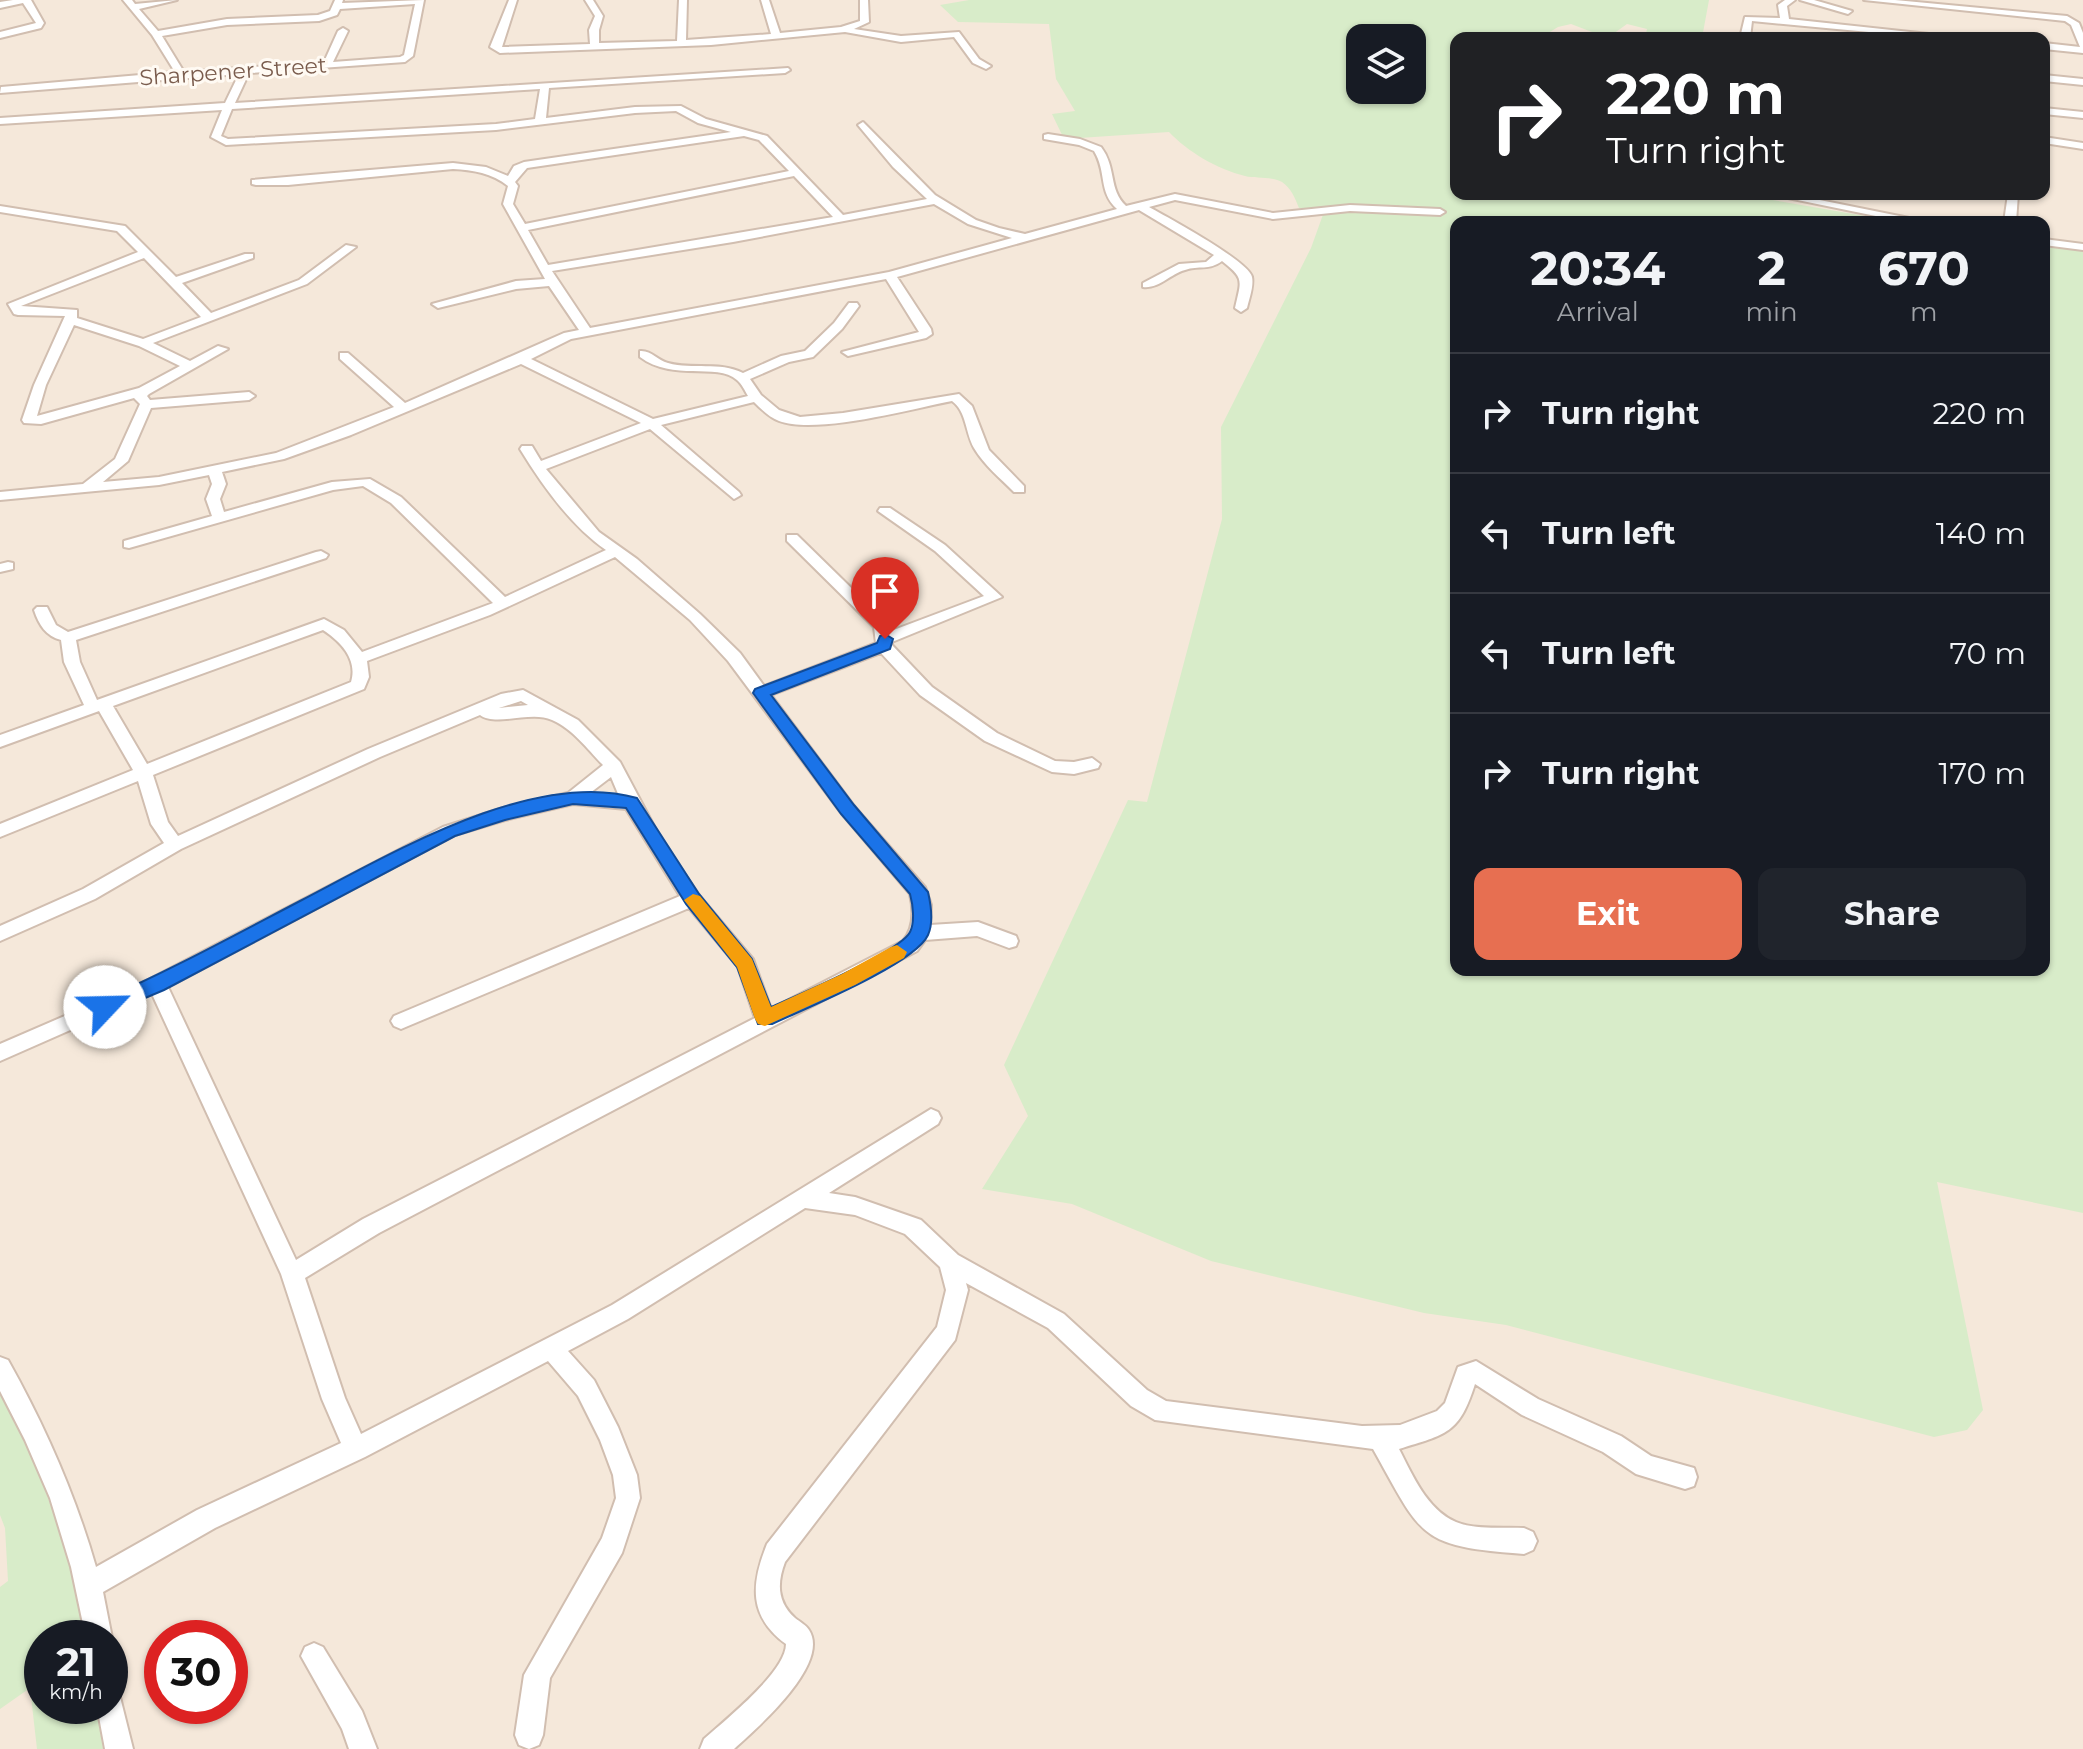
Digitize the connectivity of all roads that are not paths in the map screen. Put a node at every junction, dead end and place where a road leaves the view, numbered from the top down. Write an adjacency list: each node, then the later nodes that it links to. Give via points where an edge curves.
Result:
1 (26, 0): 17 (street); 30 (street, via 38,26)
2 (173, 0): 16 (street)
3 (513, 0): 34 (street, via 497,49)
4 (589, 0): 34 (street, via 599,16)
5 (683, 0): 32 (street)
6 (765, 0): 31 (street)
7 (864, 0): 23 (street, via 865,22)
8 (1791, 0): 20 (street, via 1782,5)
9 (1804, 0): 18 (street)
10 (1850, 0): 18 (street)
11 (1868, 0): 14 (street)
12 (1993, 0): 19 (street)
13 (420, 1): 15 (street); 37 (street, Sharpener Street, via 408,56)
14 (1925, 2): 19 (street); 28 (street)
15 (339, 3): 29 (street, via 334,13 319,18 227,22)
16 (131, 4): 29 (street)
17 (0, 5)
18 (1848, 11): 22 (street)
19 (1997, 11): 36 (street, via 2072,21)
20 (1785, 21): 21 (street); 25 (street, via 1748,19)
21 (1817, 24): 22 (street); 26 (street)
22 (1849, 27): 27 (street)
23 (842, 30): 31 (street); 38 (street, via 901,39 956,34)
24 (343, 31): 37 (street)
25 (1746, 32)
26 (1816, 32)
27 (1898, 32)
28 (1928, 32)
29 (156, 34): 41 (street)
30 (0, 35)
31 (776, 36): 32 (street)
32 (681, 43): 33 (street)
33 (645, 44): 34 (street); 42 (street)
34 (595, 46)
35 (2050, 46): 36 (street)
36 (2083, 47)
37 (327, 65): 39 (street, Sharpener Street)
38 (986, 66)
39 (246, 69): 41 (street, Sharpener Street); 48 (street)
40 (785, 70): 42 (street)
41 (181, 74): 47 (street, Sharpener Street)
42 (638, 79): 46 (street)
43 (2050, 79): 45 (street)
44 (0, 80): 47 (street)
45 (2083, 82)
46 (545, 84): 48 (street); 53 (street)
47 (0, 91)
48 (231, 107): 52 (street); 53 (street, via 215,132 226,142)
49 (2050, 112): 51 (street)
50 (690, 115): 53 (street, via 658,107); 55 (street); 57 (street)
51 (2083, 115)
52 (0, 121)
53 (540, 122)
54 (863, 125): 64 (street)
55 (750, 132): 57 (street); 60 (street)
56 (1048, 137): 67 (street, via 1099,148 1108,164 1111,198)
57 (700, 140): 61 (street, via 524,165)
58 (2050, 141): 59 (street)
59 (2083, 146)
60 (798, 172): 70 (street); 71 (street)
61 (510, 181): 62 (street, via 453,166); 71 (street, via 508,204)
62 (256, 182)
63 (1805, 200): 69 (street)
64 (935, 201): 70 (street); 72 (street, via 975,224)
65 (1140, 206): 67 (street); 68 (street, via 1175,197 1273,216 1350,208); 77 (street)
66 (0, 209): 76 (street, via 121,228)
67 (1124, 210): 72 (street)
68 (1440, 212)
69 (1891, 216)
70 (841, 219): 79 (street)
71 (524, 227): 79 (street)
72 (1025, 238): 80 (street)
73 (2050, 243): 75 (street)
74 (350, 247): 86 (street, via 303,282)
75 (2083, 247)
76 (143, 254): 81 (street); 87 (street, via 13,307 39,313 70,311)
77 (1222, 255): 82 (street, via 1209,265 1183,266); 85 (street, via 1245,273)
78 (249, 256): 81 (street)
79 (547, 275): 83 (street); 88 (street)
80 (890, 275): 88 (street); 91 (street, via 926,334)
81 (174, 282): 86 (street)
82 (1147, 285)
83 (438, 304)
84 (853, 306): 96 (street, via 809,354)
85 (1241, 308)
86 (207, 316): 89 (street)
87 (72, 320): 89 (street); 98 (street, via 29,420)
88 (586, 331): 94 (street)
89 (143, 343): 95 (street)
90 (222, 349): 95 (street)
91 (848, 352)
92 (644, 354): 96 (street, via 664,367 723,369)
93 (344, 356): 100 (street)
94 (521, 359): 100 (street); 101 (street)
95 (189, 366): 98 (street)
96 (743, 378): 99 (street)
97 (249, 396): 98 (street)
98 (146, 398): 105 (street, via 121,461)
99 (756, 398): 101 (street); 106 (street, via 791,420 954,397 967,408 980,447)
100 (402, 407): 104 (street, via 291,452)
101 (651, 423): 103 (street); 107 (street)
102 (527, 449): 103 (street)
103 (538, 467): 113 (street, via 594,535)
104 (215, 472): 105 (street); 110 (street, via 219,484 213,499 218,514)
105 (87, 487): 108 (street)
106 (1019, 489)
107 (734, 495)
108 (0, 496)
109 (885, 511): 118 (street, via 940,548 994,597)
110 (227, 518): 112 (street); 115 (street, via 332,486 365,482 396,500)
111 (792, 538): 118 (street, via 873,616 885,632)
112 (129, 544)
113 (615, 551): 115 (street); 120 (street, via 695,617)
114 (321, 555): 117 (street)
115 (503, 604): 119 (street)
116 (42, 610): 117 (street, via 50,628)
117 (69, 637): 121 (street, via 66,647)
118 (885, 643): 120 (street); 123 (street, via 926,691 991,737 1052,766)
119 (358, 659): 121 (street, via 336,630 324,624); 125 (street, via 358,685)
120 (761, 693): 131 (street, via 848,810 919,892)
121 (98, 705): 122 (street); 125 (street)
122 (0, 741)
123 (1092, 764)
124 (614, 766): 126 (street); 127 (street); 129 (street, via 559,715 533,710 462,716)
125 (143, 772): 128 (street); 129 (street, via 160,824)
126 (573, 798): 127 (street); 134 (street, via 449,831)
127 (631, 803): 130 (street)
128 (0, 831)
129 (175, 845): 132 (street, via 89,894)
130 (692, 899): 135 (street, via 746,964); 136 (street)
131 (920, 933): 133 (street, via 978,929); 135 (street, via 910,946)
132 (0, 934)
133 (1009, 941)
134 (157, 984): 137 (street); 141 (street)
135 (765, 1019): 141 (street, via 371,1226)
136 (401, 1021)
137 (0, 1053)
138 (931, 1118): 139 (street)
139 (802, 1198): 140 (street, via 855,1206 913,1227); 142 (street)
140 (950, 1262): 144 (street, via 1056,1321 1139,1398 1163,1412); 155 (street, via 957,1290 947,1332 769,1566 765,1584 772,1611 782,1627 799,1637 801,1650 779,1686)
141 (292, 1274): 145 (street)
142 (552, 1349): 145 (street); 152 (street, via 586,1388 604,1423 625,1475 628,1498 613,1544 537,1675)
143 (0, 1368): 148 (street, via 49,1468)
144 (1379, 1437): 146 (street, via 1400,1437 1445,1420 1455,1410 1466,1375 1476,1372 1530,1407 1612,1444 1645,1466); 147 (street, via 1414,1500 1450,1532)
145 (356, 1449): 148 (street, via 206,1519)
146 (1685, 1477)
147 (1524, 1541)
148 (91, 1584): 149 (street)
149 (96, 1620)
150 (314, 1656): 154 (street)
151 (114, 1724): 153 (street)
152 (529, 1735)
153 (119, 1749)
154 (363, 1749)
155 (714, 1749)

